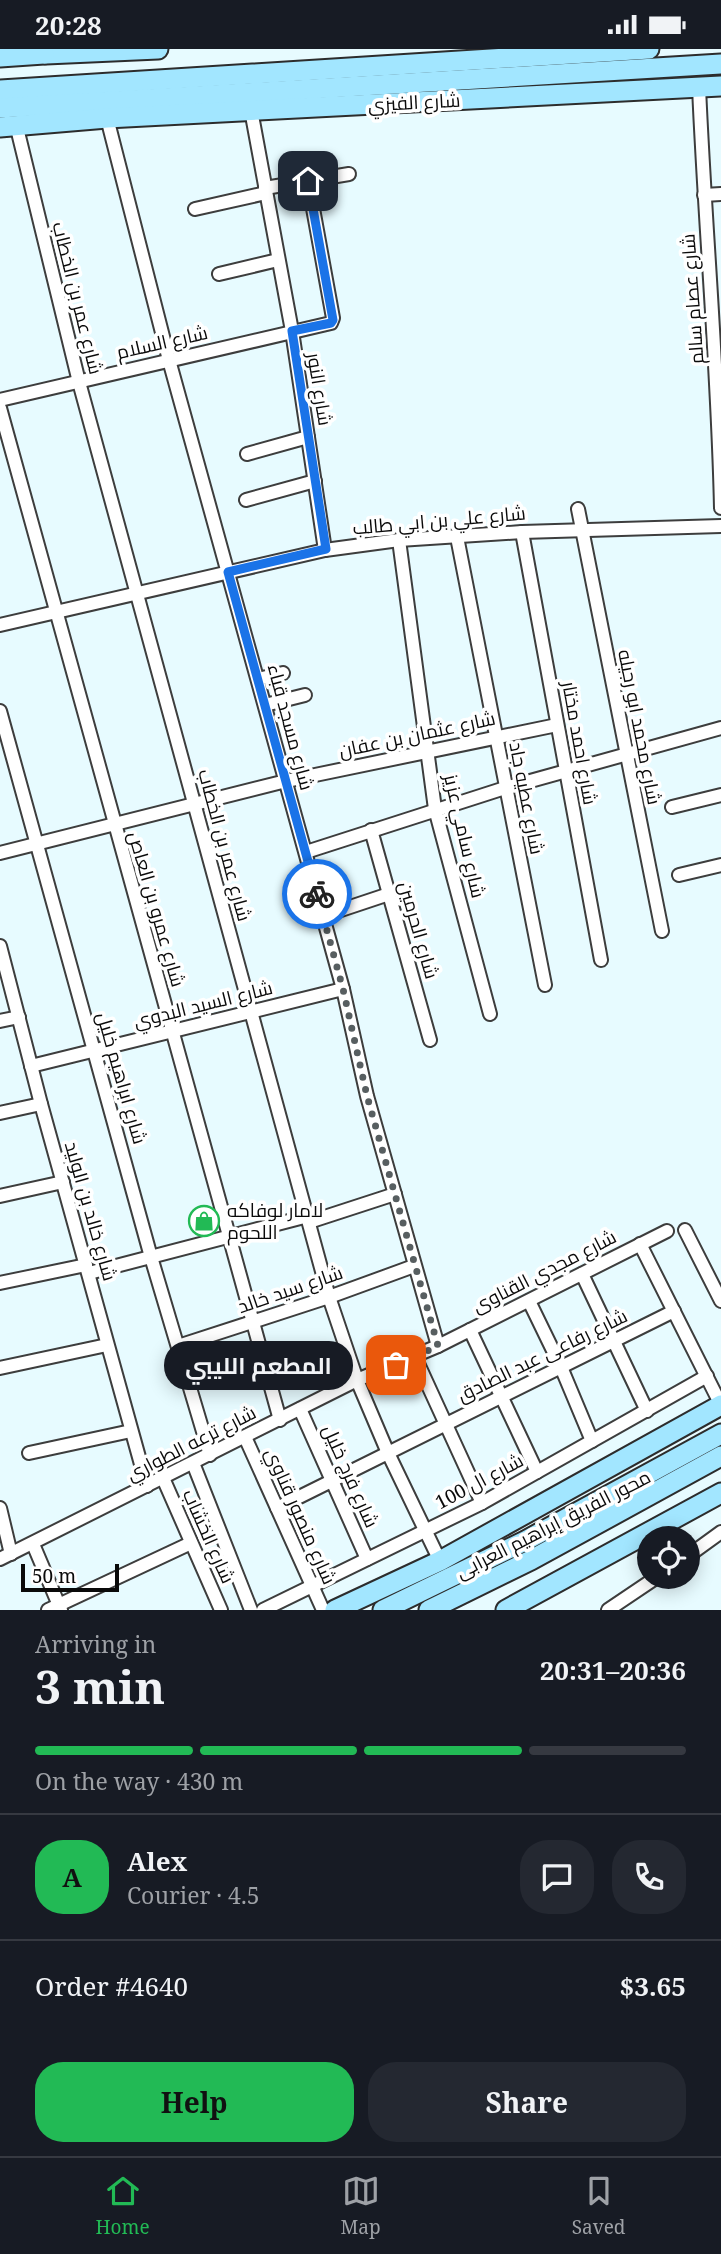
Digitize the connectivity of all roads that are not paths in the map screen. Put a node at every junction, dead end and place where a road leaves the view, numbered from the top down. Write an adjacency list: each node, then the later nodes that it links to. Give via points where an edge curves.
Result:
1 (159, 49): 3 (main road)
2 (649, 49): 9 (main road)
3 (39, 52): 4 (main road)
4 (0, 57)
5 (721, 64): 9 (main road)
6 (721, 86): 7 (main road, شارع الفيزي)
7 (699, 87): 11 (main road, شارع الفيزي); 18 (street, شارع عصام سالم)
8 (0, 90): 9 (main road)
9 (39, 96): 10 (main road)
10 (0, 108)
11 (251, 110): 12 (main road, شارع الفيزي); 16 (street, شارع النور)
12 (107, 118): 13 (main road, شارع الفيزي); 24 (street, شارع مسجد قباء)
13 (5, 125): 25 (street, شارع عمر بن الخطاب)
14 (349, 174): 15 (street)
15 (308, 181): 16 (street); 23 (street, شارع السلام, via 333,320)
16 (265, 191): 19 (street); 20 (street, شارع النور)
17 (721, 194): 18 (street)
18 (704, 195): 22 (street, شارع عصام سالم)
19 (195, 209)
20 (278, 260): 21 (street); 23 (street, شارع النور)
21 (219, 274)
22 (716, 304): 28 (street, شارع عصام سالم)
23 (292, 331): 24 (street, شارع السلام); 29 (street, شارع النور)
24 (169, 360): 25 (street, شارع السلام); 41 (street, شارع مسجد قباء)
25 (79, 382): 26 (street, شارع السلام); 42 (street, شارع عمر بن الخطاب)
26 (0, 400)
27 (0, 408): 43 (street, شارع عمرو بن العاص)
28 (720, 410): 33 (street, شارع عصام سالم)
29 (308, 437): 30 (street); 31 (street, شارع النور)
30 (247, 454)
31 (315, 481): 32 (street); 40 (street, شارع النور)
32 (246, 500)
33 (721, 507)
34 (578, 509): 36 (street, شارع محمد ابو رجيله)
35 (721, 526): 36 (street, شارع علي بن ابي طالب)
36 (581, 530): 37 (street, شارع علي بن ابي طالب); 54 (street, شارع محمد ابو رجيله)
37 (523, 532): 38 (street, شارع علي بن ابي طالب); 50 (street, شارع احمد مختار)
38 (457, 537): 39 (street, شارع علي بن ابي طالب); 52 (street, شارع عطيه جاد)
39 (399, 540): 40 (street, شارع علي بن ابي طالب); 53 (street, شارع سامي عزيز)
40 (326, 549): 41 (street, شارع علي بن ابي طالب)
41 (228, 572): 42 (street, شارع علي بن ابي طالب); 46 (street, شارع مسجد قباء)
42 (136, 593): 43 (street, شارع علي بن ابي طالب); 59 (street, شارع عمر بن الخطاب)
43 (55, 612): 44 (street, شارع علي بن ابي طالب); 62 (street, شارع عمرو بن العاص)
44 (0, 625)
45 (283, 673): 46 (street)
46 (258, 679): 48 (street, شارع مسجد قباء)
47 (305, 695): 48 (street)
48 (265, 705): 56 (street, شارع مسجد قباء)
49 (0, 711): 64 (street, شارع ابراهيم خليل)
50 (557, 725): 52 (street, شارع عثمان بن عفان); 55 (street, شارع احمد مختار)
51 (721, 728): 54 (street)
52 (495, 738): 53 (street, شارع عثمان بن عفان); 57 (street, شارع عطيه جاد)
53 (428, 751): 56 (street, شارع عثمان بن عفان); 61 (street, شارع سامي عزيز)
54 (627, 753): 55 (street); 71 (street, شارع محمد ابو رجيله)
55 (565, 771): 57 (street); 73 (street, شارع احمد مختار)
56 (286, 781): 59 (street, شارع عثمان بن عفان); 65 (street, شارع مسجد قباء)
57 (505, 788): 61 (street); 74 (street, شارع عطيه جاد)
58 (721, 795): 60 (street)
59 (194, 804): 62 (street, شارع عثمان بن عفان); 76 (street, شارع عمر بن الخطاب)
60 (672, 807)
61 (435, 809): 63 (street); 77 (street, شارع سامي عزيز)
62 (114, 825): 64 (street, شارع عثمان بن عفان); 80 (street, شارع عمرو بن العاص)
63 (371, 830): 65 (street); 69 (street, شارع الحرمين)
64 (37, 844): 66 (street, شارع عثمان بن عفان); 82 (street, شارع ابراهيم خليل)
65 (306, 852): 70 (street, شارع مسجد قباء)
66 (0, 853)
67 (721, 865): 68 (street)
68 (679, 875)
69 (389, 894): 70 (street); 81 (street, شارع الحرمين)
70 (323, 916): 75 (street, شارع مسجد قباء)
71 (662, 931)
72 (0, 946): 78 (street, شارع خالد بن الوليد)
73 (601, 960)
74 (545, 985)
75 (343, 989): 76 (street, شارع السيد البدوي); 87 (street, شارع مسجد قباء)
76 (251, 1012): 80 (street, شارع السيد البدوي); 89 (street, شارع عمر بن الخطاب)
77 (490, 1014)
78 (19, 1017): 79 (street); 83 (street, شارع خالد بن الوليد)
79 (0, 1021)
80 (171, 1032): 82 (street, شارع السيد البدوي); 92 (street, شارع عمرو بن العاص)
81 (430, 1039)
82 (94, 1051): 83 (street, شارع السيد البدوي); 94 (street, شارع ابراهيم خليل)
83 (31, 1066): 84 (street, شارع خالد بن الوليد)
84 (41, 1104): 85 (street); 86 (street, شارع خالد بن الوليد)
85 (0, 1113)
86 (63, 1182): 88 (street); 96 (street, شارع خالد بن الوليد)
87 (395, 1194): 89 (street); 95 (street, شارع مسجد قباء)
88 (0, 1196)
89 (308, 1219): 92 (street); 99 (street, شارع عمر بن الخطاب)
90 (685, 1230): 101 (street)
91 (667, 1231): 93 (street, شارع مجدي القناوى)
92 (230, 1237): 94 (street); 103 (street, شارع عمرو بن العاص)
93 (640, 1244): 97 (street, شارع مجدي القناوى); 102 (street)
94 (152, 1257): 96 (street); 107 (street, شارع ابراهيم خليل)
95 (414, 1266): 99 (street, شارع سيد خالد); 108 (street, شارع مسجد قباء)
96 (87, 1269): 98 (street); 106 (street, شارع خالد بن الوليد)
97 (582, 1274): 100 (street, شارع مجدي القناوى); 105 (street)
98 (0, 1283)
99 (329, 1297): 103 (street, شارع سيد خالد); 113 (street, شارع عمر بن الخطاب)
100 (529, 1301): 104 (street, شارع مجدي القناوى); 110 (street)
101 (721, 1301)
102 (674, 1311): 105 (street, شارع رفاعى عبد الصادق); 112 (street)
103 (251, 1323): 107 (street, شارع سيد خالد); 118 (street, شارع عمرو بن العاص)
104 (470, 1330): 108 (street, شارع مجدي القناوى); 114 (street)
105 (615, 1340): 110 (street, شارع رفاعى عبد الصادق); 117 (street)
106 (107, 1345): 111 (street); 120 (street, شارع خالد بن الوليد)
107 (178, 1346): 126 (street, شارع ابراهيم خليل)
108 (438, 1346): 109 (street, شارع ترعه الطواري)
109 (415, 1357): 113 (street, شارع ترعه الطواري); 119 (street)
110 (561, 1367): 114 (street, شارع رفاعى عبد الصادق); 123 (street)
111 (0, 1368)
112 (707, 1376): 115 (street); 117 (street, شارع ال 100)
113 (357, 1380): 116 (street, شارع ترعه الطواري); 125 (street, شارع عمر بن الخطاب)
114 (501, 1397): 119 (street, شارع رفاعى عبد الصادق); 129 (street)
115 (721, 1405): 144 (main road)
116 (300, 1409): 118 (street, شارع ترعه الطواري); 131 (street, شارع فرج خليل)
117 (647, 1411): 123 (street, شارع ال 100)
118 (280, 1420): 122 (street, شارع ترعه الطواري)
119 (445, 1425): 125 (street, شارع رفاعى عبد الصادق); 134 (street)
120 (131, 1431): 124 (street); 132 (street, شارع خالد بن الوليد)
121 (721, 1434): 144 (main road, محور الفريق إبراهيم العرابى, via 525,1541)
122 (245, 1437): 126 (street, شارع ترعه الطواري); 136 (street, شارع منصور قناوي)
123 (592, 1441): 129 (street, شارع ال 100)
124 (29, 1453)
125 (388, 1453): 131 (street, شارع رفاعى عبد الصادق); 137 (street, شارع عمر بن الخطاب)
126 (210, 1455): 128 (street, شارع ترعه الطواري)
127 (721, 1456): 154 (main road, محور الفريق إبراهيم العرابى)
128 (193, 1463): 130 (street, شارع ترعه الطواري); 149 (street)
129 (537, 1472): 134 (street, شارع ال 100)
130 (163, 1478): 132 (street, شارع ترعه الطواري); 139 (street, شارع الخشاب)
131 (332, 1481): 136 (street, شارع رفاعى عبد الصادق); 143 (street, شارع فرج خليل)
132 (147, 1486): 140 (street, شارع ترعه الطواري)
133 (721, 1493): 155 (main road)
134 (482, 1503): 137 (street, شارع ال 100)
135 (0, 1508): 142 (street)
136 (277, 1508): 145 (street, شارع منصور قناوي)
137 (426, 1530): 143 (street, شارع ال 100); 144 (street, شارع عمر بن الخطاب)
138 (721, 1532): 141 (street)
139 (191, 1543): 147 (street); 148 (street, شارع الخشاب)
140 (33, 1544): 142 (street, شارع ترعه الطواري); 147 (street)
141 (700, 1547)
142 (6, 1557)
143 (367, 1559): 145 (street, شارع ال 100)
144 (444, 1569): 152 (main road); 153 (main road, محور الفريق إبراهيم العرابى)
145 (312, 1586): 150 (street, شارع ال 100); 151 (street, شارع منصور قناوي)
146 (639, 1589): 156 (street)
147 (56, 1608)
148 (220, 1610)
149 (251, 1610)
150 (263, 1610)
151 (323, 1610)
152 (334, 1610)
153 (383, 1610)
154 (429, 1610)
155 (506, 1610)
156 (608, 1610)

